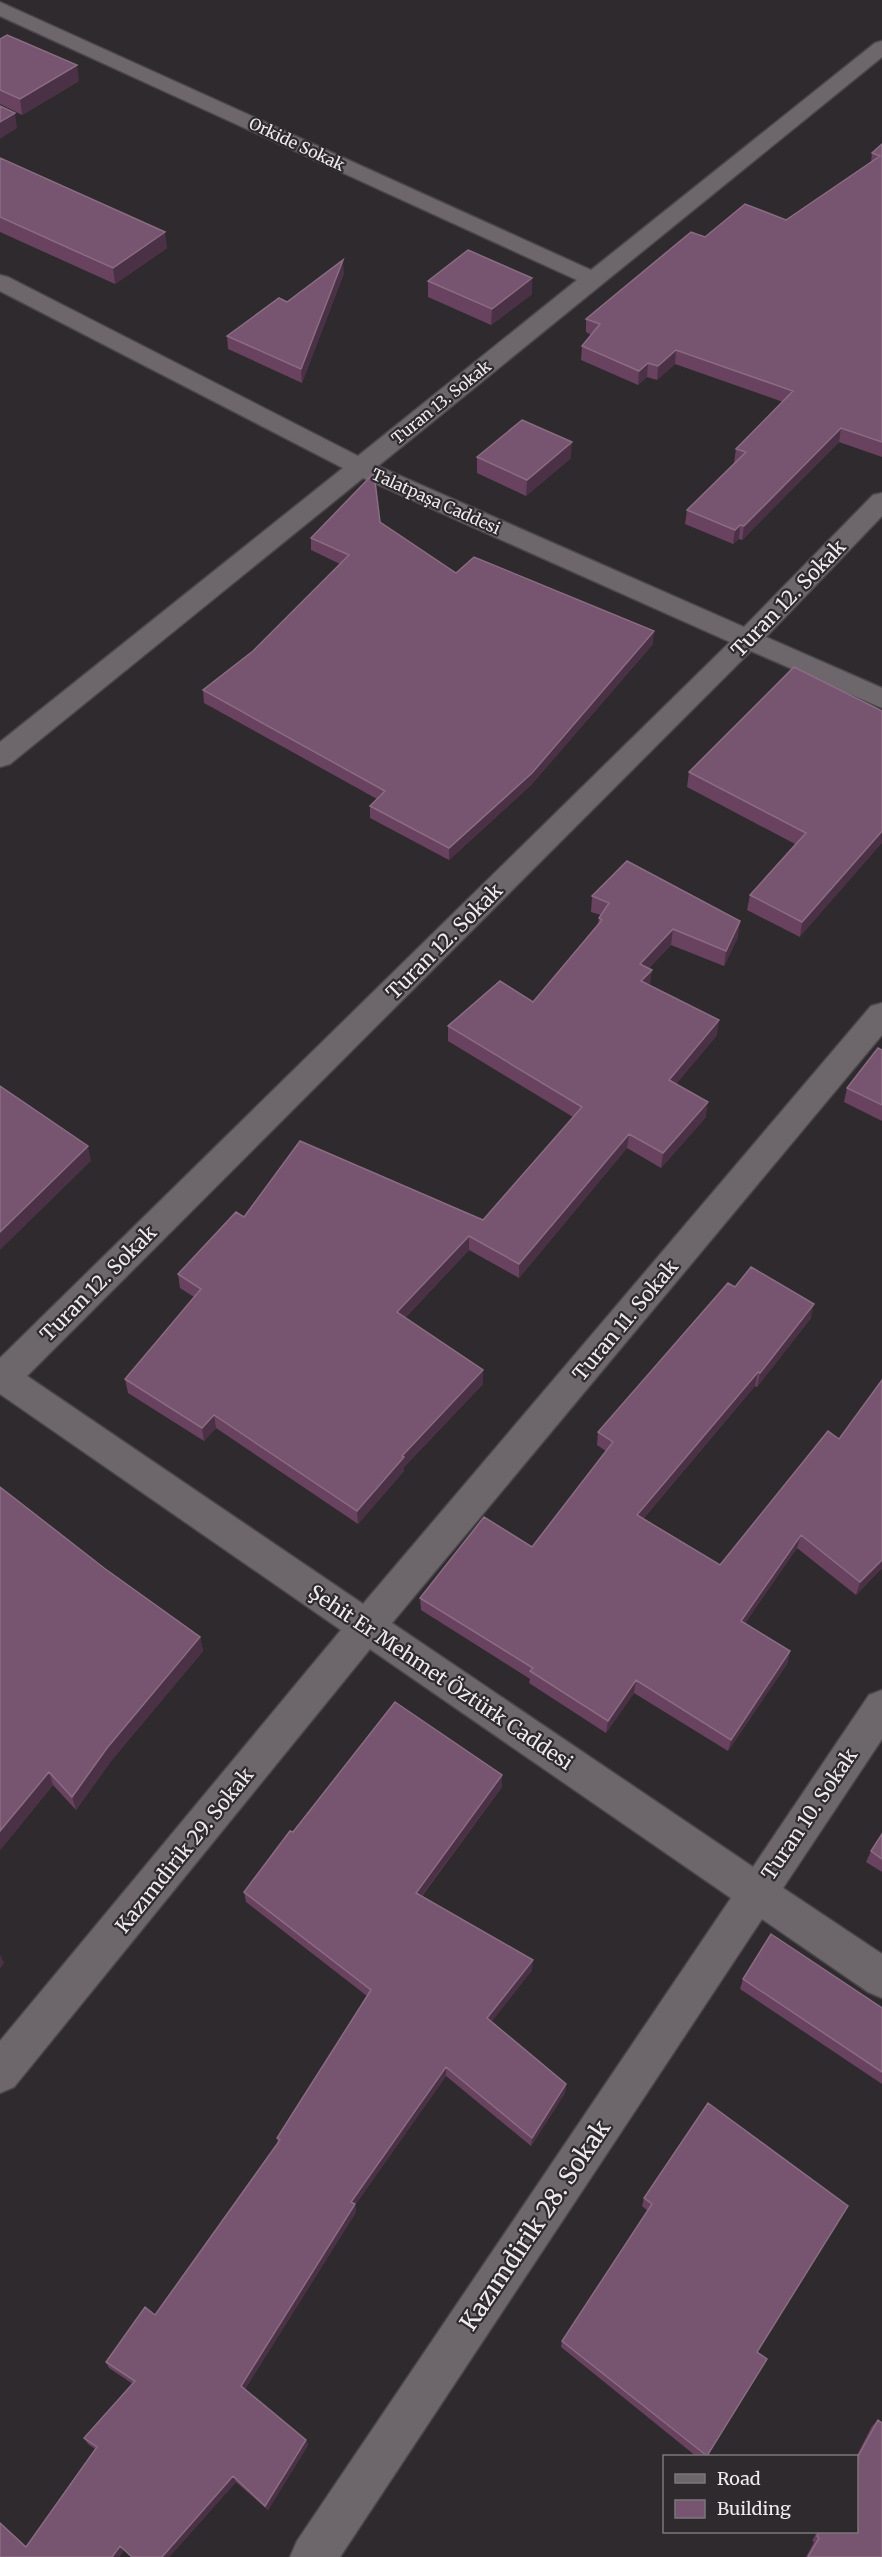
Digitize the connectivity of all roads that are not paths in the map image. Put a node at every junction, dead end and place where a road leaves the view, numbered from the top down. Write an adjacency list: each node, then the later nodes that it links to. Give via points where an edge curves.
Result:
1 (0, 8): 3 (street, Orkide Sokak)
2 (882, 47): 3 (street, Turan 13. Sokak)
3 (593, 279): 5 (street, Turan 13. Sokak)
4 (0, 282): 5 (street, Talatpaşa Caddesi)
5 (360, 467): 7 (street, Talatpaşa Caddesi); 9 (street, Turan 13. Sokak)
6 (882, 501): 7 (street, Turan 12. Sokak)
7 (748, 639): 8 (street, Talatpaşa Caddesi); 11 (street, Turan 12. Sokak)
8 (882, 699)
9 (0, 757)
10 (882, 1014): 12 (street, Turan 11. Sokak)
11 (1, 1378): 12 (street, Şehit Er Mehmet Öztürk Caddesi)
12 (367, 1626): 14 (street, Şehit Er Mehmet Öztürk Caddesi); 16 (street, Kazımdirik 29. Sokak)
13 (882, 1707): 14 (street, Turan 10. Sokak)
14 (756, 1892): 15 (street, Şehit Er Mehmet Öztürk Caddesi); 17 (street, Kazımdirik 28. Sokak)
15 (882, 1978)
16 (0, 2073)
17 (313, 2557)

